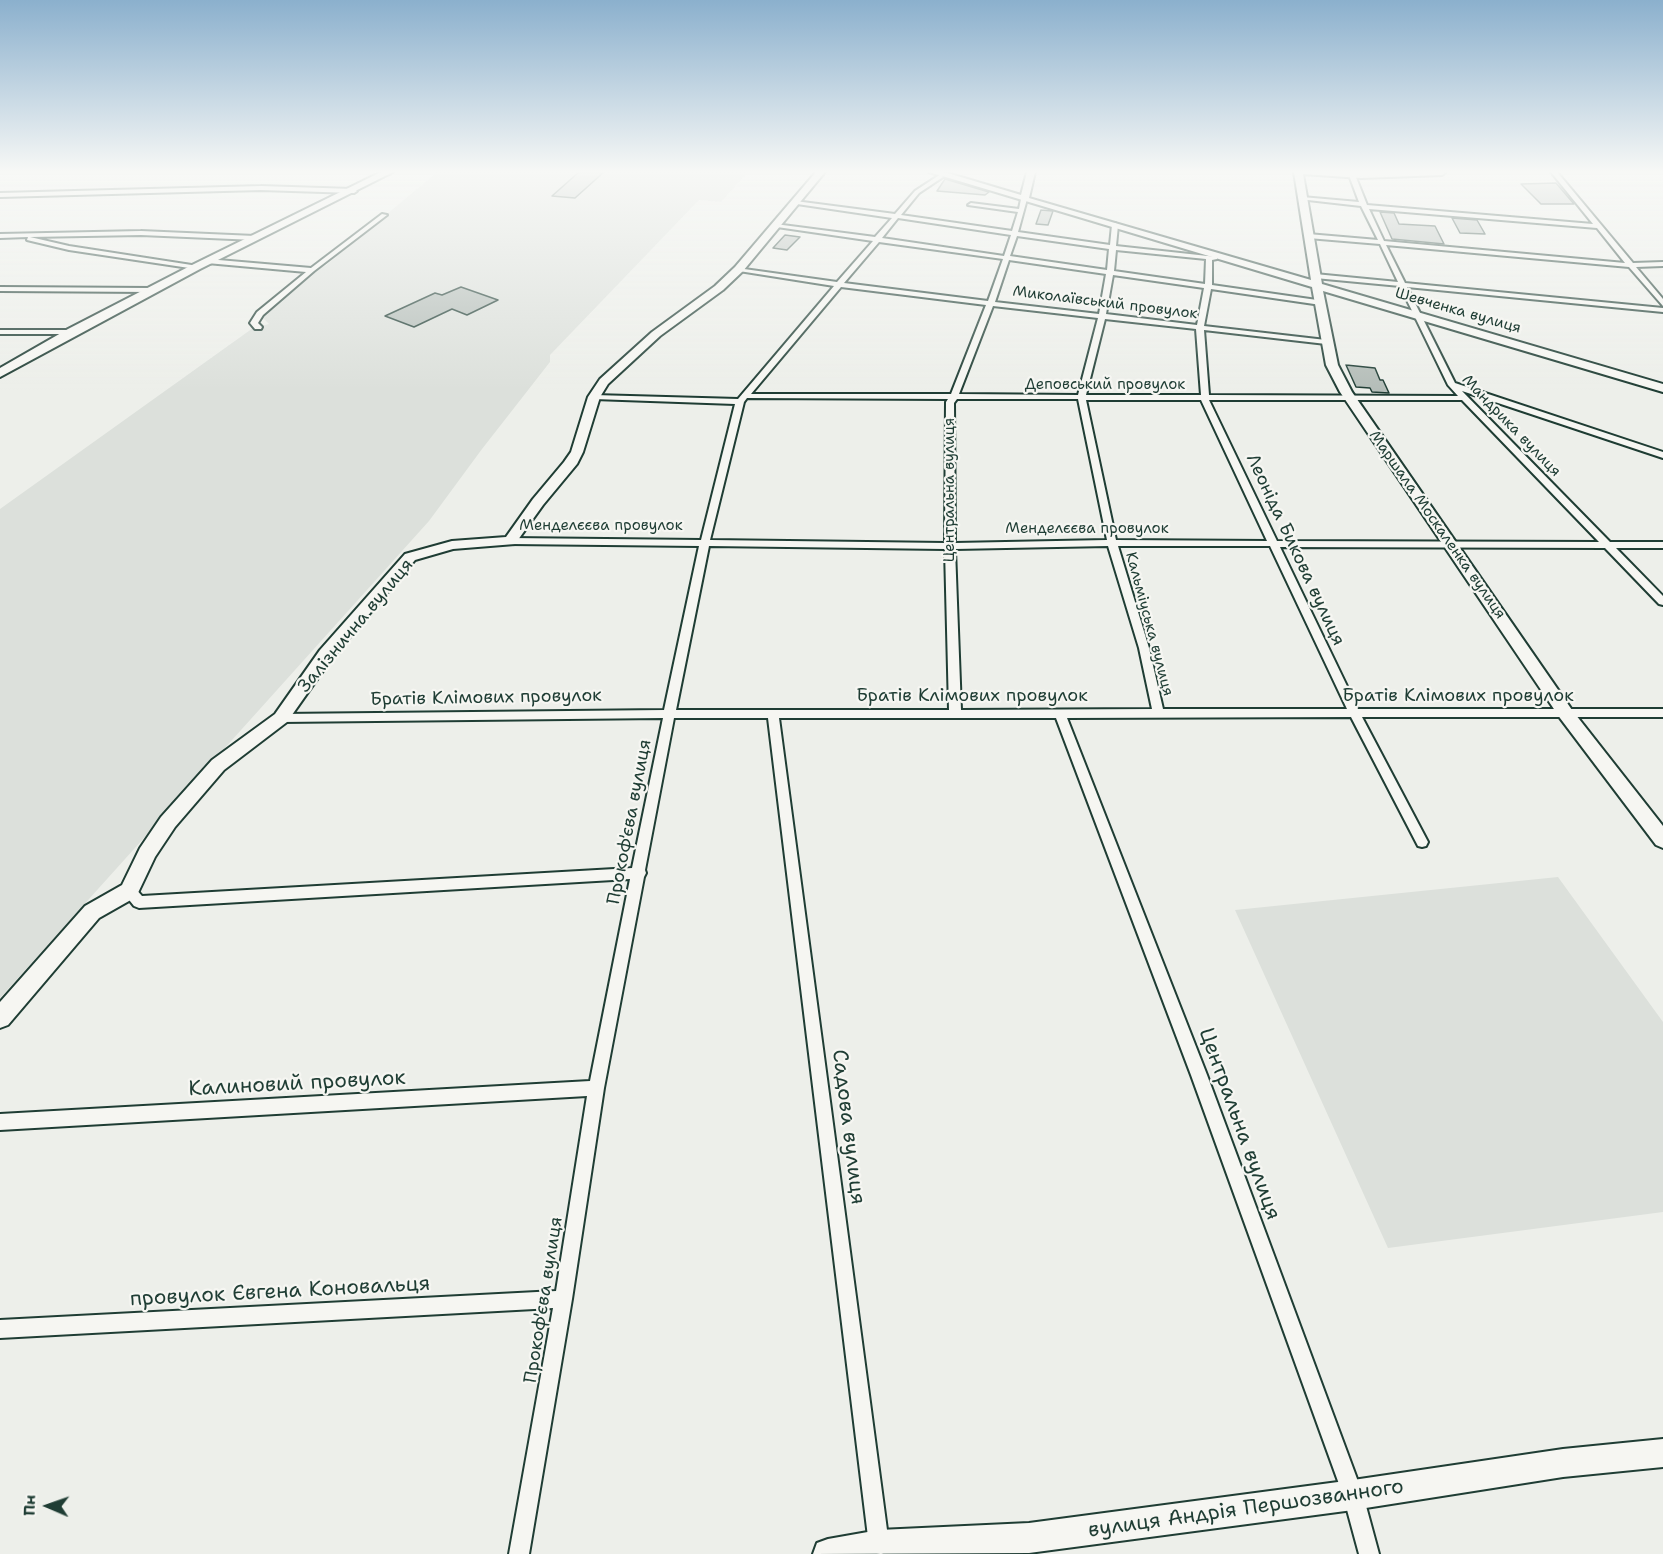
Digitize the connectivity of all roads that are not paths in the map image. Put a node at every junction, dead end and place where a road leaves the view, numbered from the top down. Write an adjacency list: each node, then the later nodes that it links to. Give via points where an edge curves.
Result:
1 (53, 245): 19 (street)
2 (242, 245): 19 (main road)
3 (345, 245): 23 (street)
4 (760, 245): 22 (street)
5 (874, 245): 26 (street, Прокоф'єва вулиця)
6 (914, 245): 17 (street)
7 (1011, 245): 17 (street, Центральна вулиця)
8 (1086, 245): 15 (street)
9 (1112, 245): 15 (street, Кальміуська вулиця)
10 (1181, 245): 18 (street, Шевченка вулиця)
11 (1309, 245): 25 (street, Маршала Москаленка вулиця)
12 (1383, 245): 27 (street, Мандрика вулиця)
13 (1399, 245): 21 (street)
14 (1613, 245): 21 (street)
15 (1112, 248): 16 (street); 24 (street, Кальміуська вулиця)
16 (1209, 257): 18 (street); 28 (street, Леоніда Бикова вулиця)
17 (1006, 259): 24 (street); 31 (street, Центральна вулиця)
18 (1230, 259): 25 (street, Шевченка вулиця)
19 (202, 264): 23 (street); 30 (main road)
20 (1663, 264): 21 (street)
21 (1629, 265): 33 (street)
22 (739, 269): 26 (street, Миколаївський провулок); 45 (street, via 704,300 656,333 604,382)
23 (312, 270): 37 (street, via 260,314 254,323)
24 (1110, 273): 28 (street); 36 (street, Кальміуська вулиця)
25 (1316, 282): 27 (street); 32 (street, Маршала Москаленка вулиця); 35 (street, Шевченка вулиця)
26 (841, 284): 31 (street, Миколаївський провулок); 48 (street, Прокоф'єва вулиця)
27 (1401, 284): 34 (street); 35 (street, Мандрика вулиця)
28 (1208, 288): 32 (street); 38 (street, Леоніда Бикова вулиця)
29 (0, 289): 30 (street)
30 (152, 290): 40 (main road)
31 (990, 303): 36 (street, Миколаївський провулок); 46 (street, Центральна вулиця)
32 (1321, 303): 41 (street, Маршала Москаленка вулиця)
33 (1663, 304)
34 (1663, 310)
35 (1415, 314): 43 (street, Мандрика вулиця); 44 (street, Шевченка вулиця)
36 (1102, 317): 38 (street, Миколаївський провулок); 49 (street, Кальміуська вулиця)
37 (258, 327)
38 (1200, 328): 41 (street, Миколаївський провулок); 50 (street, Леоніда Бикова вулиця)
39 (0, 332): 40 (street)
40 (72, 332): 42 (main road)
41 (1326, 342): 51 (street, Маршала Москаленка вулиця)
42 (0, 373)
43 (1452, 385): 47 (street, Мандрика вулиця); 52 (street)
44 (1663, 388)
45 (594, 397): 48 (street, Деповський провулок); 53 (street, via 570,464)
46 (954, 398): 48 (street, Деповський провулок); 49 (street, Деповський провулок); 60 (street, Центральна вулиця, via 950,402)
47 (1464, 398): 51 (street, Деповський провулок); 57 (street, Мандрика вулиця)
48 (744, 399): 54 (street, Прокоф'єва вулиця)
49 (1082, 399): 50 (street, Деповський провулок); 55 (street, Кальміуська вулиця)
50 (1205, 399): 51 (street, Деповський провулок); 58 (street, Леоніда Бикова вулиця)
51 (1350, 399): 56 (street, Маршала Москаленка вулиця)
52 (1663, 455)
53 (510, 541): 54 (street, Менделєєва провулок); 70 (street, Залізнична вулиця, via 453,545 410,556 326,654)
54 (705, 542): 60 (street, Менделєєва провулок); 65 (street, Прокоф'єва вулиця)
55 (1112, 543): 58 (street, Менделєєва провулок); 60 (street, Менделєєва провулок); 63 (street, Кальміуська вулиця, via 1144,648)
56 (1451, 543): 57 (street, Менделєєва провулок); 58 (street, Менделєєва провулок); 67 (street, Маршала Москаленка вулиця)
57 (1608, 544): 59 (street, Менделєєва провулок); 61 (street, Мандрика вулиця)
58 (1275, 545): 69 (street, Леоніда Бикова вулиця)
59 (1663, 545)
60 (950, 546): 66 (street, Центральна вулиця)
61 (1663, 602)
62 (1060, 713): 63 (street, Братів Клімових провулок); 66 (street, Братів Клімових провулок); 81 (street, Центральна вулиця, via 1199,1075)
63 (1158, 713): 69 (street, Братів Клімових провулок)
64 (1663, 713): 67 (street, Братів Клімових провулок)
65 (669, 714): 68 (street, Братів Клімових провулок); 70 (street, Братів Клімових провулок); 73 (street, Прокоф'єва вулиця)
66 (955, 714): 68 (street, Братів Клімових провулок)
67 (1566, 714): 69 (street, Братів Клімових провулок); 71 (street, Маршала Москаленка вулиця)
68 (772, 715): 82 (street, Садова вулиця)
69 (1355, 715): 72 (street, Леоніда Бикова вулиця)
70 (281, 718): 74 (street, Залізнична вулиця, via 218,765 147,853)
71 (1663, 840)
72 (1422, 842)
73 (639, 873): 74 (street, via 139,902); 76 (street, Прокоф'єва вулиця)
74 (129, 891): 75 (street, via 92,912)
75 (0, 1018)
76 (596, 1088): 77 (street, Калиновий провулок); 78 (street, Прокоф'єва вулиця)
77 (0, 1122)
78 (563, 1299): 79 (street, провулок Євгена Коновальця); 83 (street, Прокоф'єва вулиця)
79 (0, 1329)
80 (1663, 1454): 81 (street, вулиця Андрія Першозванного, via 1563,1463)
81 (1353, 1496): 82 (street, вулиця Андрія Першозванного, via 1029,1538); 85 (street, Центральна вулиця)
82 (879, 1545): 84 (street, вулиця Андрія Першозванного)
83 (519, 1554)
84 (828, 1554)
85 (1369, 1554)

